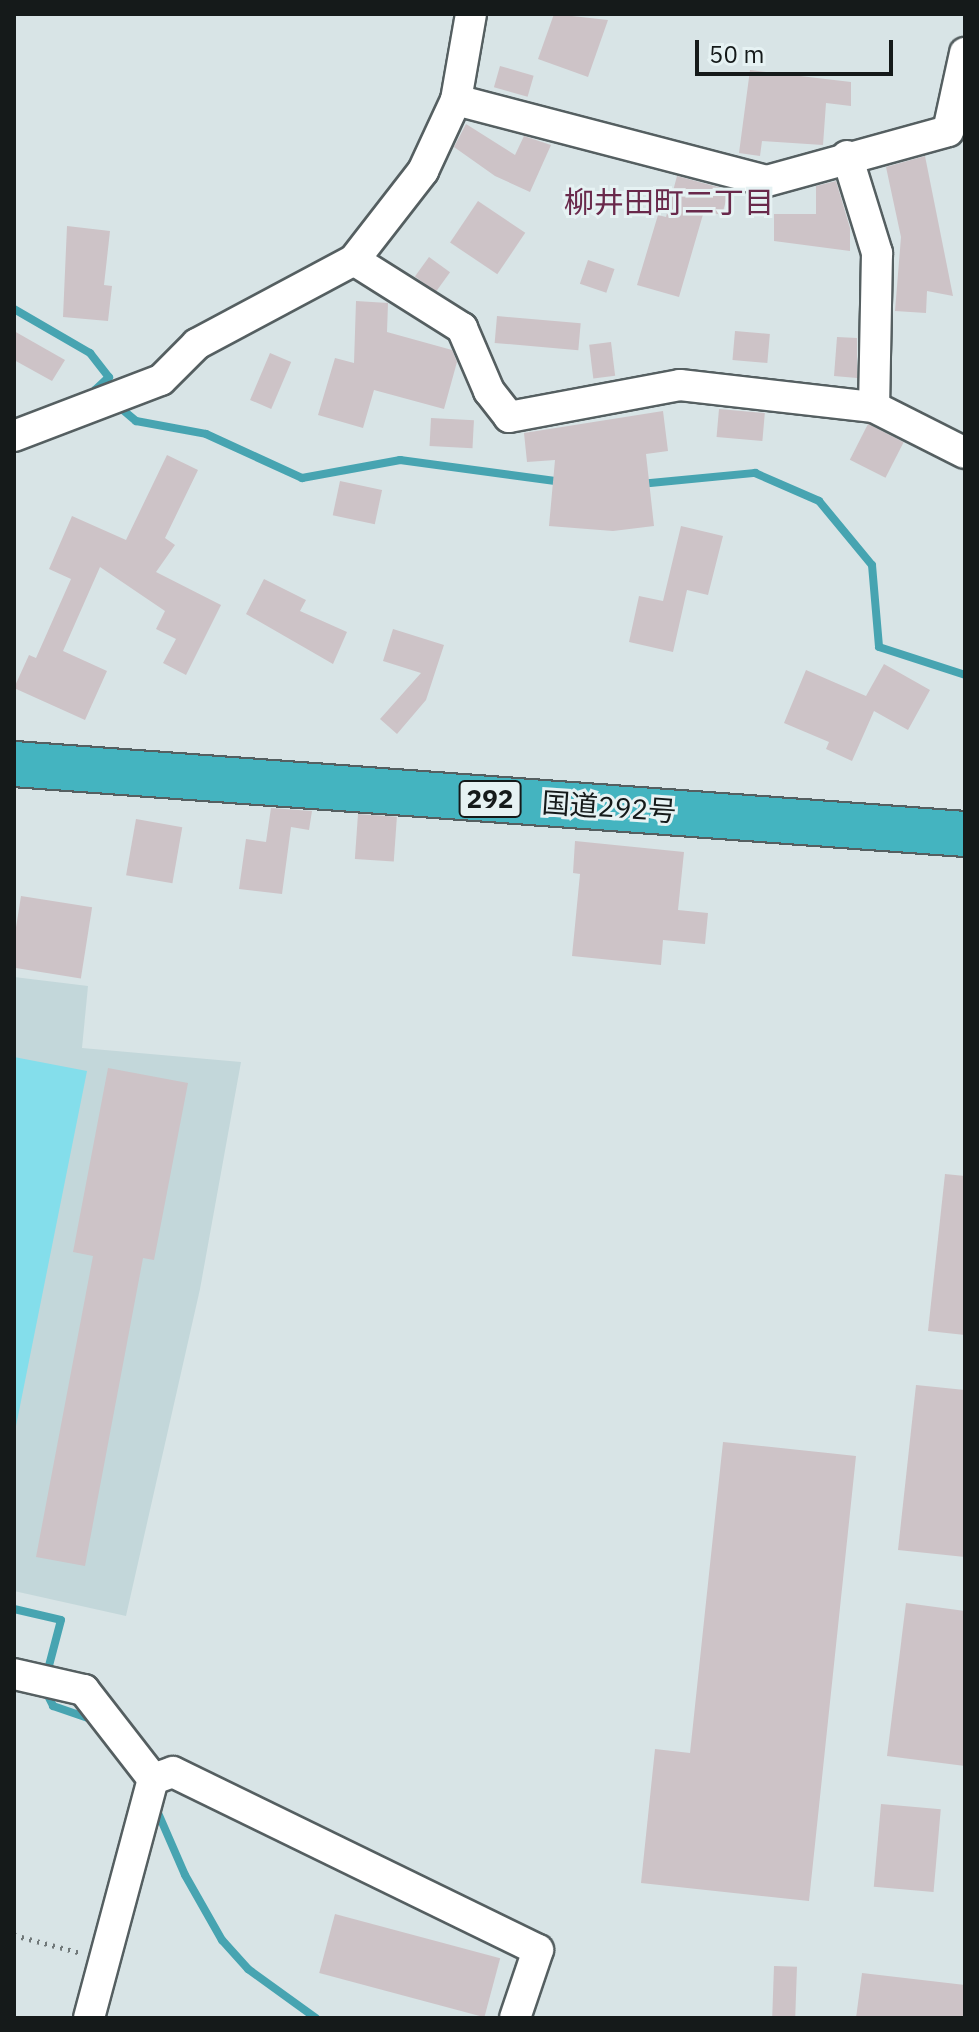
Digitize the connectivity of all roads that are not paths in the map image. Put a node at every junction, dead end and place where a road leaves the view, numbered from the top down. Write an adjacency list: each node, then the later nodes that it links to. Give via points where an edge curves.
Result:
1 (471, 14): 3 (street)
2 (965, 53): 4 (street, via 948,131)
3 (456, 100): 4 (street, via 767,181); 5 (street, via 423,171)
4 (847, 156): 6 (street, via 877,253)
5 (354, 260): 6 (street, via 462,328 489,391 509,417 680,385); 7 (street, via 197,344 161,380)
6 (874, 407): 8 (street)
7 (14, 436)
8 (965, 453)
9 (14, 764): 10 (highway, 国道292号 / 292)
10 (965, 834)
11 (14, 1674): 12 (street, via 84,1690)
12 (153, 1779): 13 (street); 14 (street, via 173,1772 538,1950)
13 (89, 2018)
14 (515, 2018)

